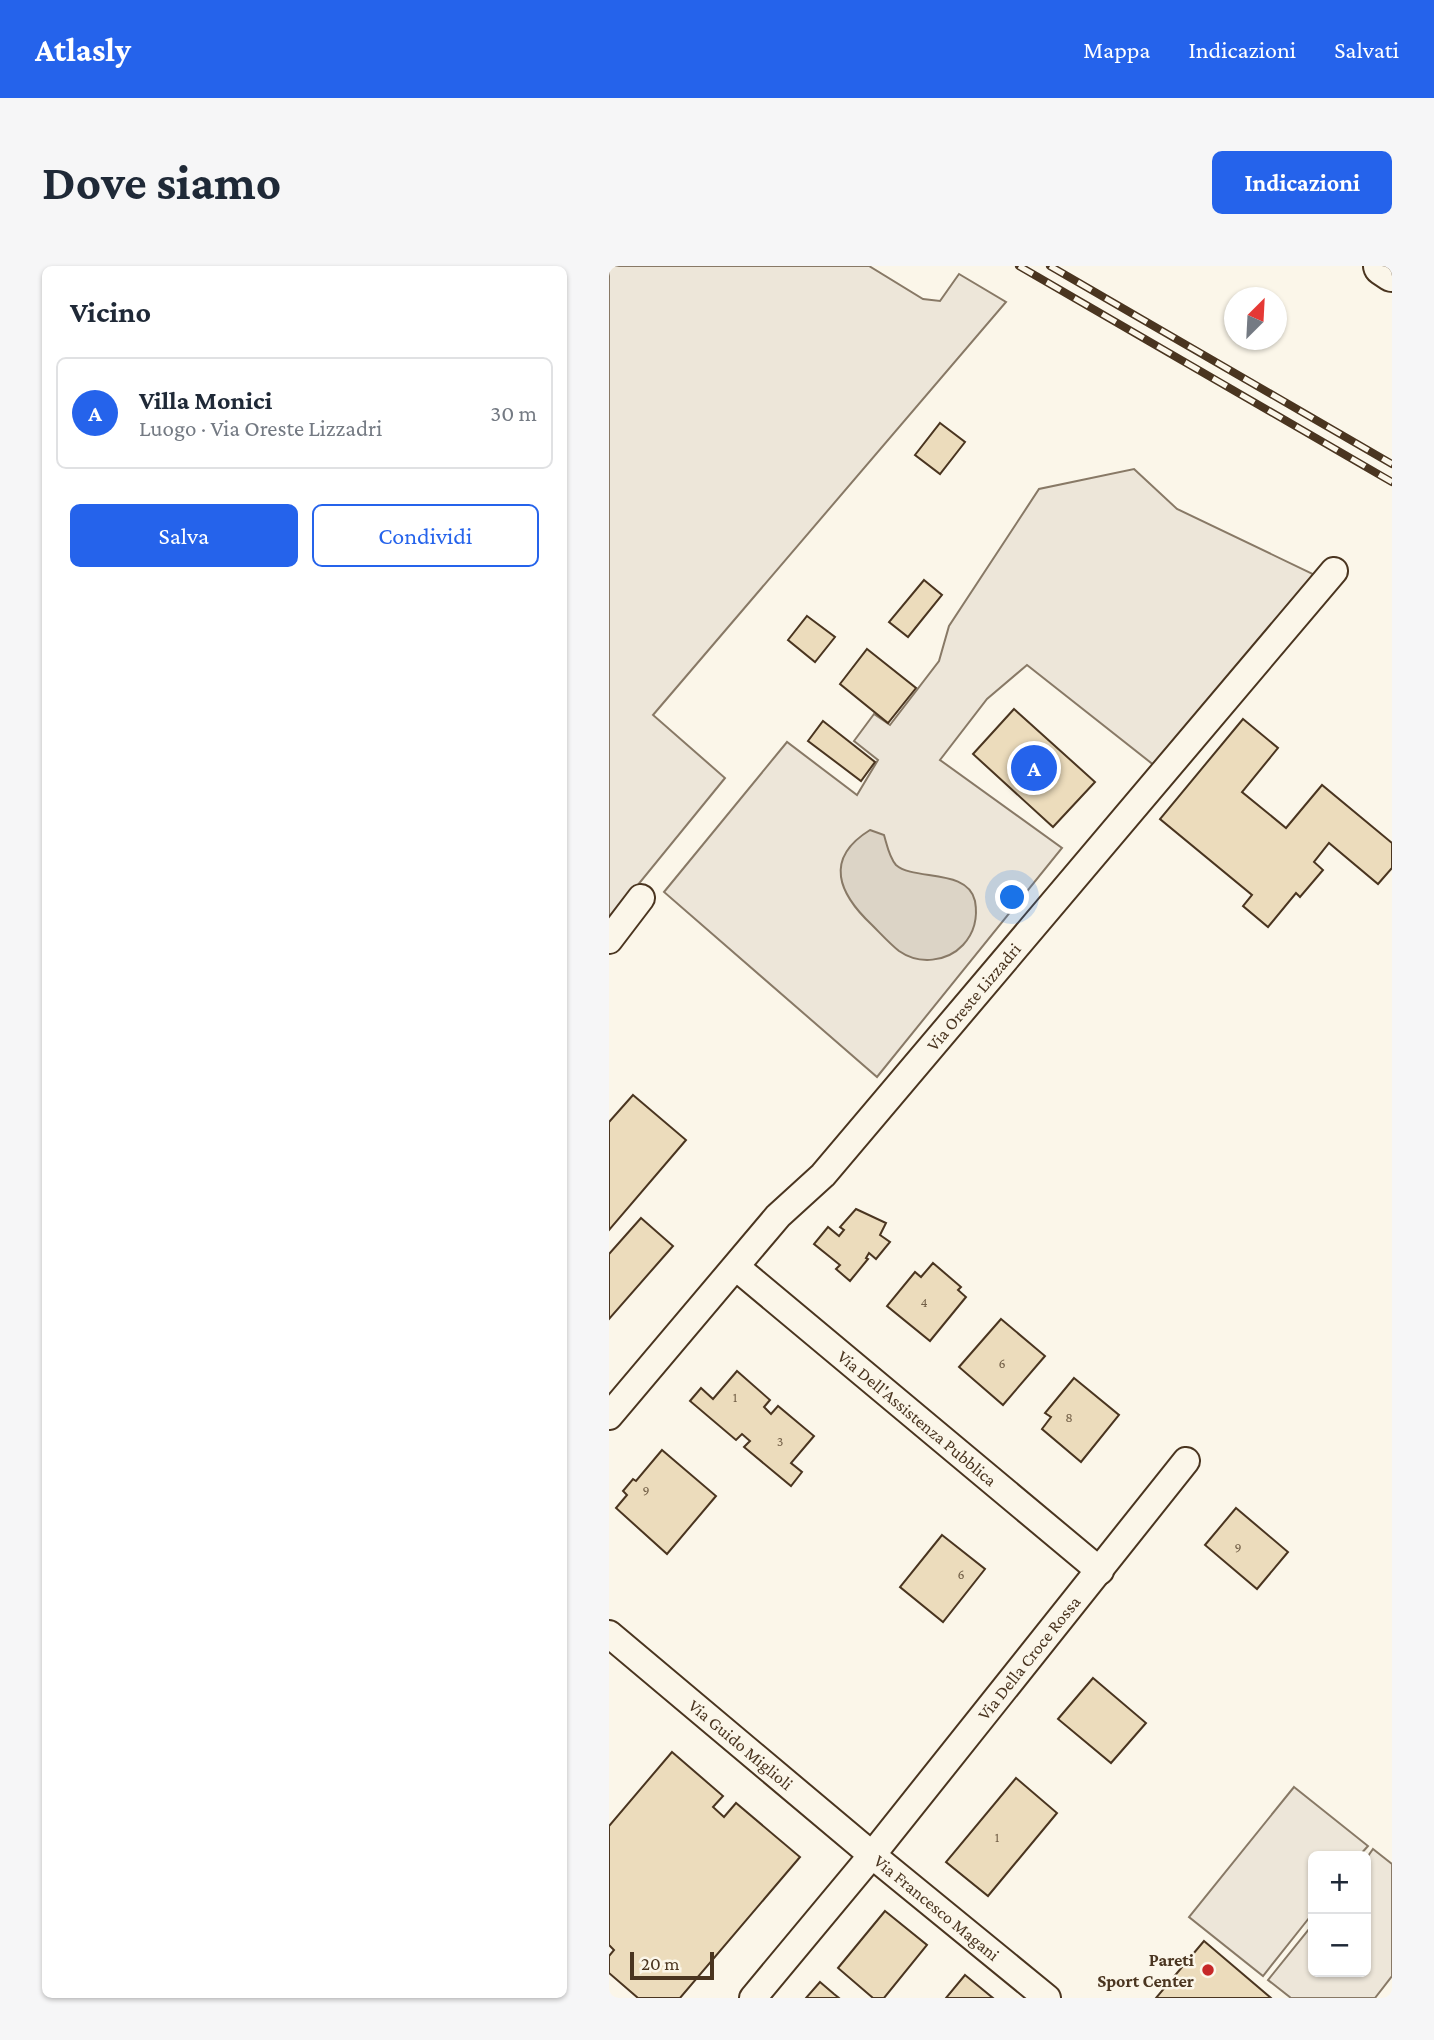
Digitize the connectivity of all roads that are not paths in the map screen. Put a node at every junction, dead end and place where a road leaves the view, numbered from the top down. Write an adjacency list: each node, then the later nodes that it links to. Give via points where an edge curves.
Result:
1 (1383, 266): 2 (highway)
2 (1392, 272)
3 (1334, 571): 6 (street, Via Oreste Lizzadri, via 823,1175 783,1211)
4 (641, 898): 5 (street)
5 (609, 940)
6 (736, 1267): 7 (street, Via Oreste Lizzadri); 9 (street, Via Dell'Assistenza Pubblica)
7 (609, 1416)
8 (1186, 1461): 9 (street, Via Della Croce Rossa)
9 (1100, 1571): 11 (street, Via Della Croce Rossa)
10 (609, 1634): 11 (street, Via Guido Miglioli)
11 (872, 1855): 12 (street, Via Francesco Magani); 13 (street, Via Francesco Magani)
12 (753, 1998)
13 (1047, 1998)

